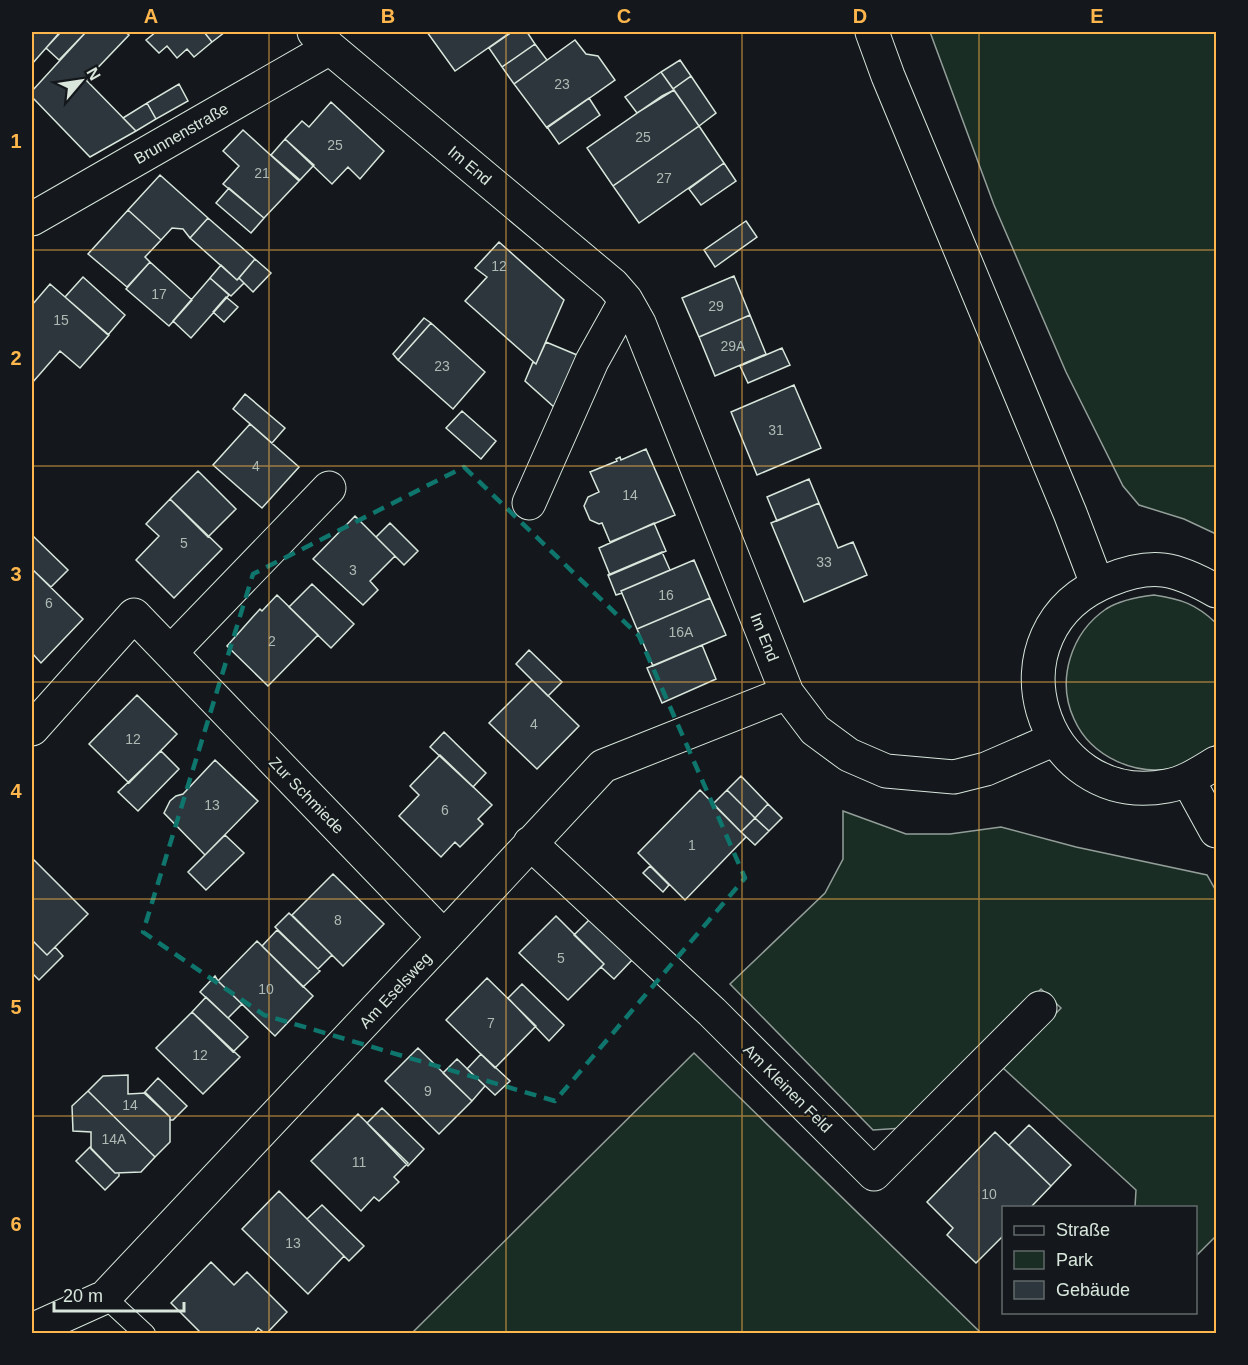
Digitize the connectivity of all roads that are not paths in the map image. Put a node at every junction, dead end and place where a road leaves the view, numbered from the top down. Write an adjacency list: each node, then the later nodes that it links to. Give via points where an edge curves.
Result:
1 (872, 32): 7 (street)
2 (322, 40): 3 (street, Brunnenstraße); 4 (street, Im End)
3 (32, 219)
4 (626, 300): 6 (street, via 592,361); 10 (street, Im End, via 639,323)
5 (329, 488): 9 (street)
6 (529, 503)
7 (1097, 584): 8 (street, via 1133,570 1162,569 1191,576); 12 (street, via 1062,612 1048,631 1038,664 1039,699)
8 (1216, 591)
9 (171, 652): 11 (street, Zur Schmiede, via 134,615); 17 (street, Zur Schmiede)
10 (787, 693): 12 (street, Im End, via 815,730 849,755 886,771 954,777 986,769); 16 (street, Am Eselsweg, via 603,766)
11 (32, 729)
12 (1055, 739): 14 (street, via 1066,755 1113,784 1141,789)
13 (1216, 763): 14 (street)
14 (1188, 780): 15 (street)
15 (1216, 831)
16 (530, 843): 17 (street, Am Eselsweg); 18 (street, Am Kleinen Feld, via 712,1012 874,1174)
17 (444, 937): 19 (street, Am Eselsweg)
18 (1040, 1008)
19 (105, 1297): 20 (street, Am Eselsweg); 21 (lane)
20 (32, 1330)
21 (145, 1334)

